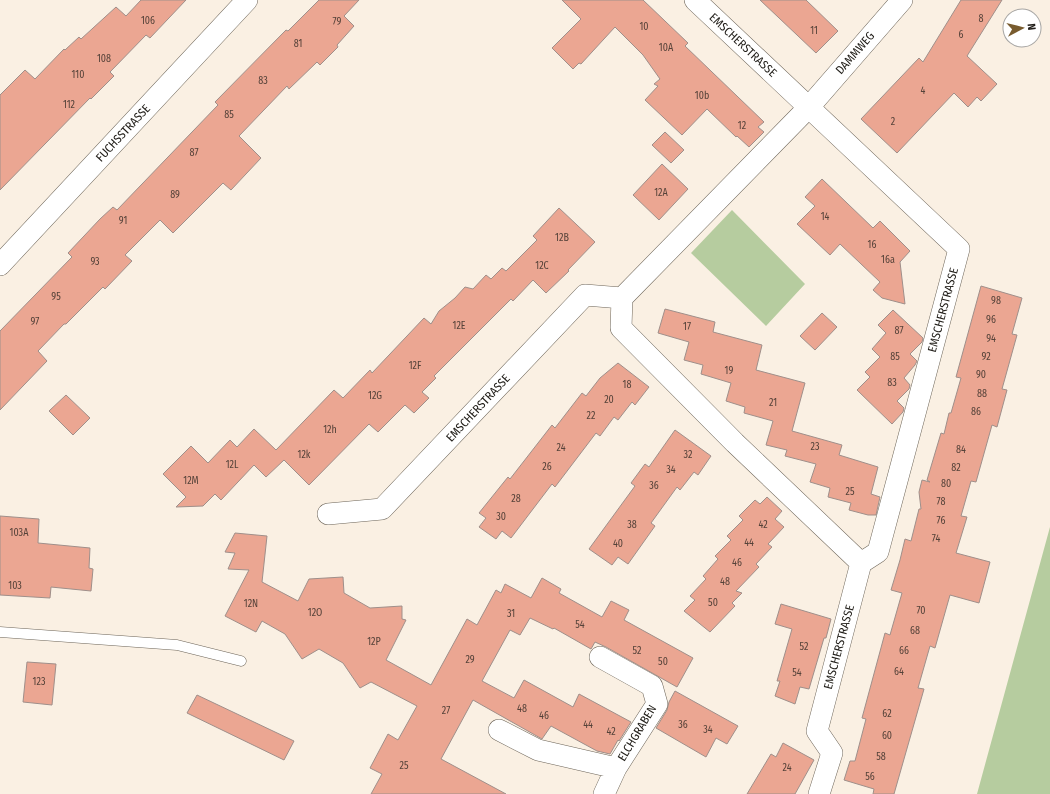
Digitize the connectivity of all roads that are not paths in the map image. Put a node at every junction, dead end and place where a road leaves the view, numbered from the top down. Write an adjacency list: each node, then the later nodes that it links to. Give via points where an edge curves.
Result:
1 (247, 0): 5 (street, FUCHSSTRASSE)
2 (695, 0): 4 (street, EMSCHERSTRASSE)
3 (902, 0): 4 (street, DAMMWEG)
4 (809, 107): 6 (street); 8 (street, EMSCHERSTRASSE, via 959,249 878,552)
5 (0, 265)
6 (622, 298): 7 (street, EMSCHERSTRASSE, via 585,295 382,509); 8 (street, via 620,328 735,443)
7 (328, 514)
8 (861, 563): 15 (street, EMSCHERSTRASSE, via 817,731 832,753)
9 (0, 632): 11 (lane, via 178,646)
10 (600, 657): 13 (street, ELCHGRABEN, via 652,686 657,704)
11 (241, 661)
12 (499, 730): 13 (street, ELCHGRABEN, via 538,750)
13 (616, 768): 14 (street, ELCHGRABEN)
14 (604, 794)
15 (819, 794)

